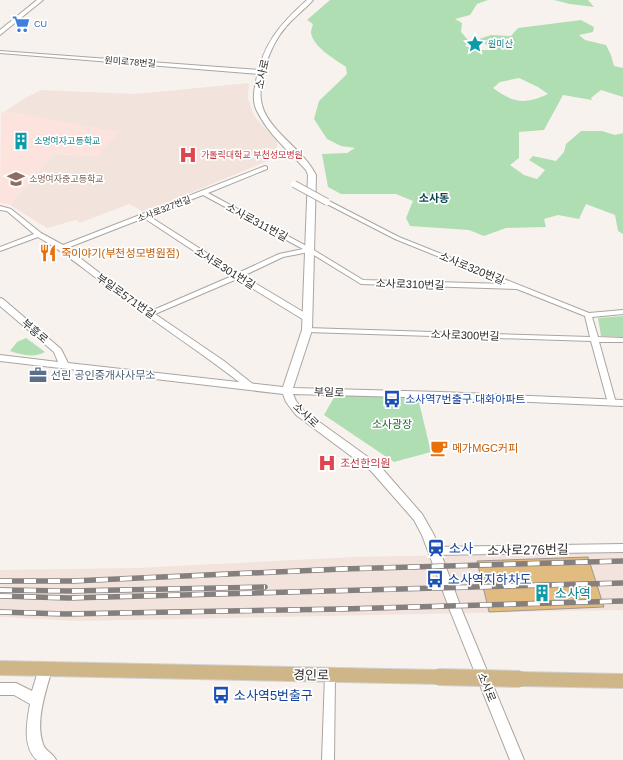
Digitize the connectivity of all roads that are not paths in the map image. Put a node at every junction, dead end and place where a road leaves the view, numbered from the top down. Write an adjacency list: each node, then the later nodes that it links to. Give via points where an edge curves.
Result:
1 (40, 0): 3 (street)
2 (310, 0): 5 (street, 소사로, via 284,24 268,48)
3 (0, 33)
4 (0, 52): 5 (street, 원미로78번길)
5 (260, 72): 14 (street, 소사로, via 257,98 260,110 270,126 312,175)
6 (265, 168): 8 (street, 소사로327번길)
7 (294, 184): 16 (street, 소사로320번길, bridge, via 396,238)
8 (204, 193): 10 (street, 소사로327번길); 14 (street, 소사로311번길)
9 (0, 208): 11 (street, 부일로571번길, via 9,210)
10 (145, 216): 13 (street, 소사로327번길); 15 (street, 소사로301번길)
11 (39, 234): 12 (street); 13 (street, 부일로571번길)
12 (2, 248)
13 (62, 248): 19 (street, 부일로571번길)
14 (310, 250): 15 (street, via 292,251); 16 (street, 소사로310번길, via 361,282); 21 (street, 소사로)
15 (237, 276): 19 (street); 21 (street, 소사로301번길)
16 (520, 287): 20 (street, 소사로320번길)
17 (0, 301): 26 (street, 부흥로, via 58,351)
18 (623, 312): 20 (street, 소사로320번길)
19 (151, 313): 27 (street, 부일로571번길)
20 (588, 315): 23 (street)
21 (307, 318): 22 (street, 소사로)
22 (307, 330): 23 (street, 소사로300번길); 28 (street, 소사로)
23 (596, 339): 24 (street, 소사로300번길); 29 (street)
24 (623, 340)
25 (0, 358): 26 (street, 부일로)
26 (64, 365): 27 (street, 부일로)
27 (251, 387): 28 (street, 부일로)
28 (287, 390): 29 (street, 부일로); 32 (street, 소사로, via 291,402 300,413 375,468 403,498 418,516)
29 (612, 403): 30 (street, 부일로)
30 (623, 403)
31 (623, 548): 32 (street, 소사로276번길)
32 (433, 551): 41 (street, 소사로)
33 (45, 669): 34 (main road, 경인로); 35 (main road, 경인로); 38 (street)
34 (3, 671)
35 (330, 675): 36 (main road, 경인로, bridge); 40 (street)
36 (623, 681)
37 (0, 689): 38 (street, via 16,689)
38 (37, 701): 39 (street, via 34,720 37,749)
39 (49, 760)
40 (328, 760)
41 (517, 760)

